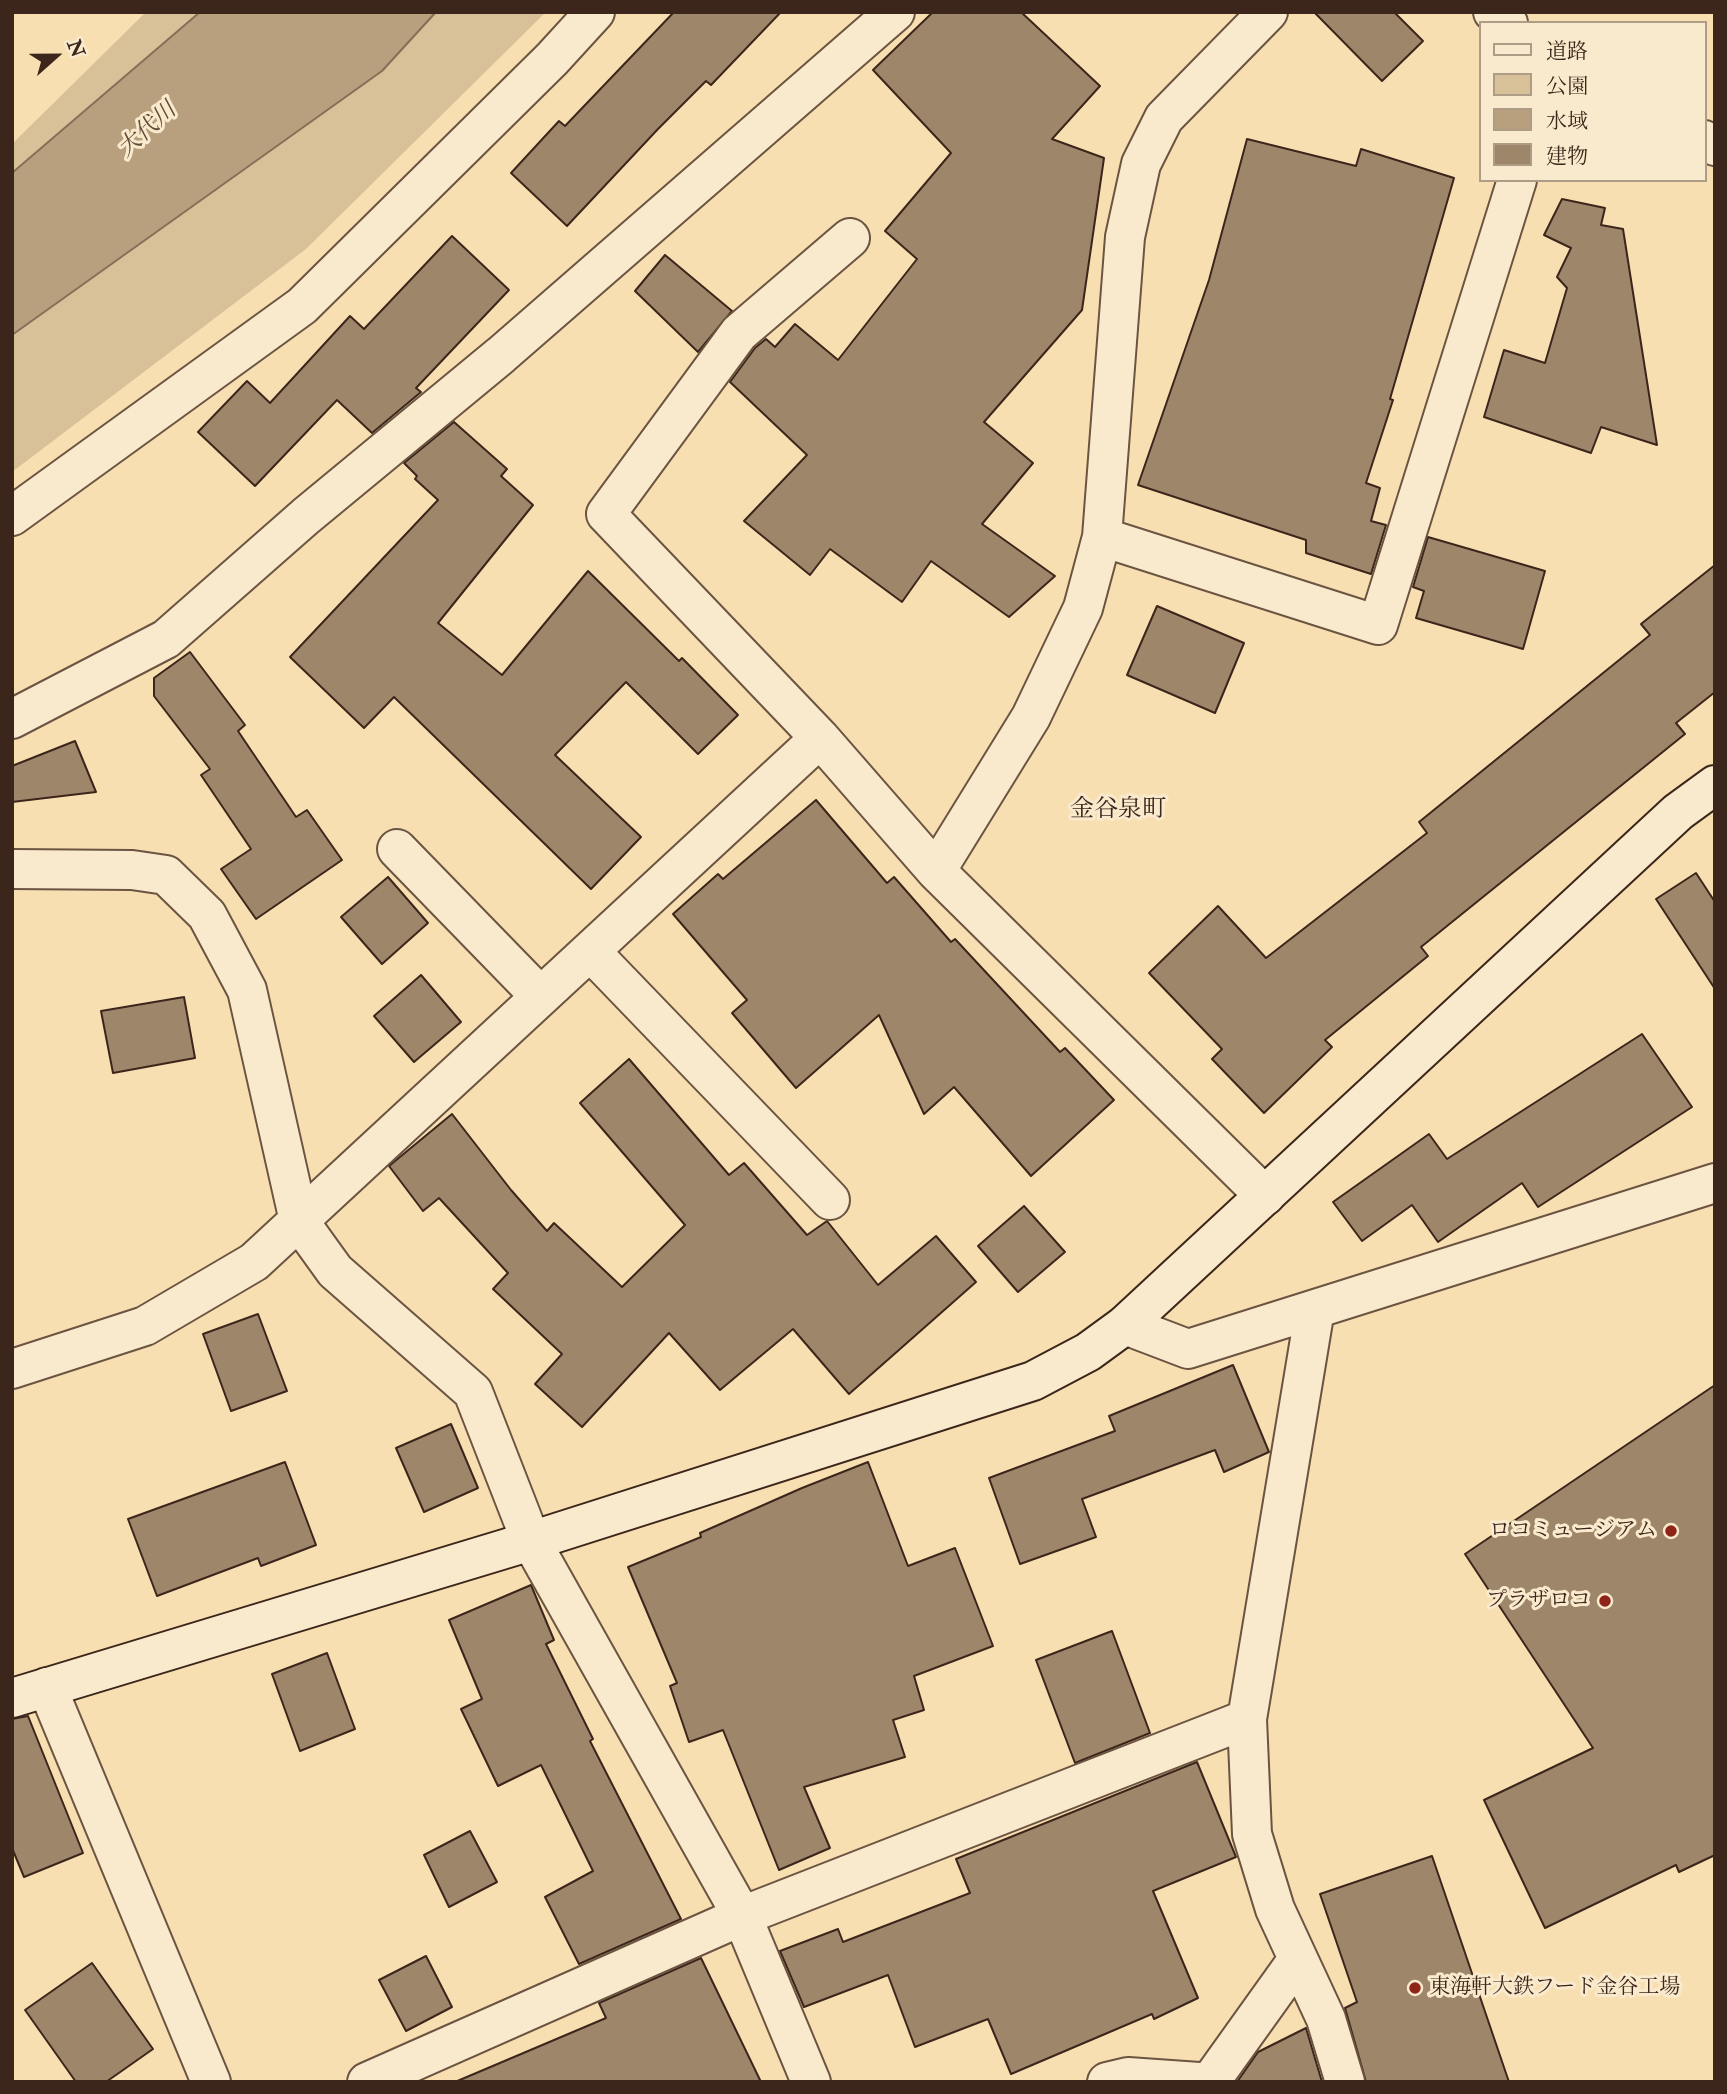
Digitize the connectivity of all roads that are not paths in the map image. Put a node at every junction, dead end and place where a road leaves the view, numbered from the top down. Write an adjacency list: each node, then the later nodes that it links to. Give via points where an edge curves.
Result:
1 (595, 12): 6 (street, via 302,306)
2 (895, 12): 8 (street, via 166,639)
3 (1268, 12): 7 (street, via 1164,118 1141,164 1125,237)
4 (1516, 182): 7 (street, via 1378,625)
5 (850, 237): 9 (street, via 739,333 606,514)
6 (12, 516)
7 (1102, 537): 13 (street, via 1083,608 1031,717)
8 (12, 719)
9 (820, 738): 13 (street); 14 (street)
10 (1715, 785): 17 (street, via 1668,822)
11 (397, 849): 15 (street)
12 (12, 869): 19 (street, via 132,870 166,875 207,915 247,990)
13 (936, 871): 17 (street)
14 (590, 951): 15 (street); 18 (street)
15 (540, 996): 19 (street)
16 (1715, 1183): 20 (street)
17 (1265, 1196): 21 (street)
18 (830, 1200)
19 (299, 1221): 22 (street, via 254,1262 145,1326); 23 (street, via 335,1271 473,1392)
20 (1315, 1309): 21 (street, via 1188,1349); 25 (street)
21 (1125, 1325): 23 (street, via 1088,1352 1033,1381)
22 (12, 1368)
23 (531, 1541): 24 (street); 26 (street)
24 (30, 1692): 28 (street)
25 (1247, 1718): 26 (street); 27 (street, via 1252,1833 1275,1909)
26 (742, 1916): 29 (street); 30 (street)
27 (1298, 1959): 33 (street); 34 (street, via 1325,2019)
28 (211, 2082)
29 (367, 2082)
30 (811, 2082)
31 (1107, 2082): 32 (street, via 1128,2077)
32 (1199, 2082)
33 (1210, 2082)
34 (1345, 2082)

